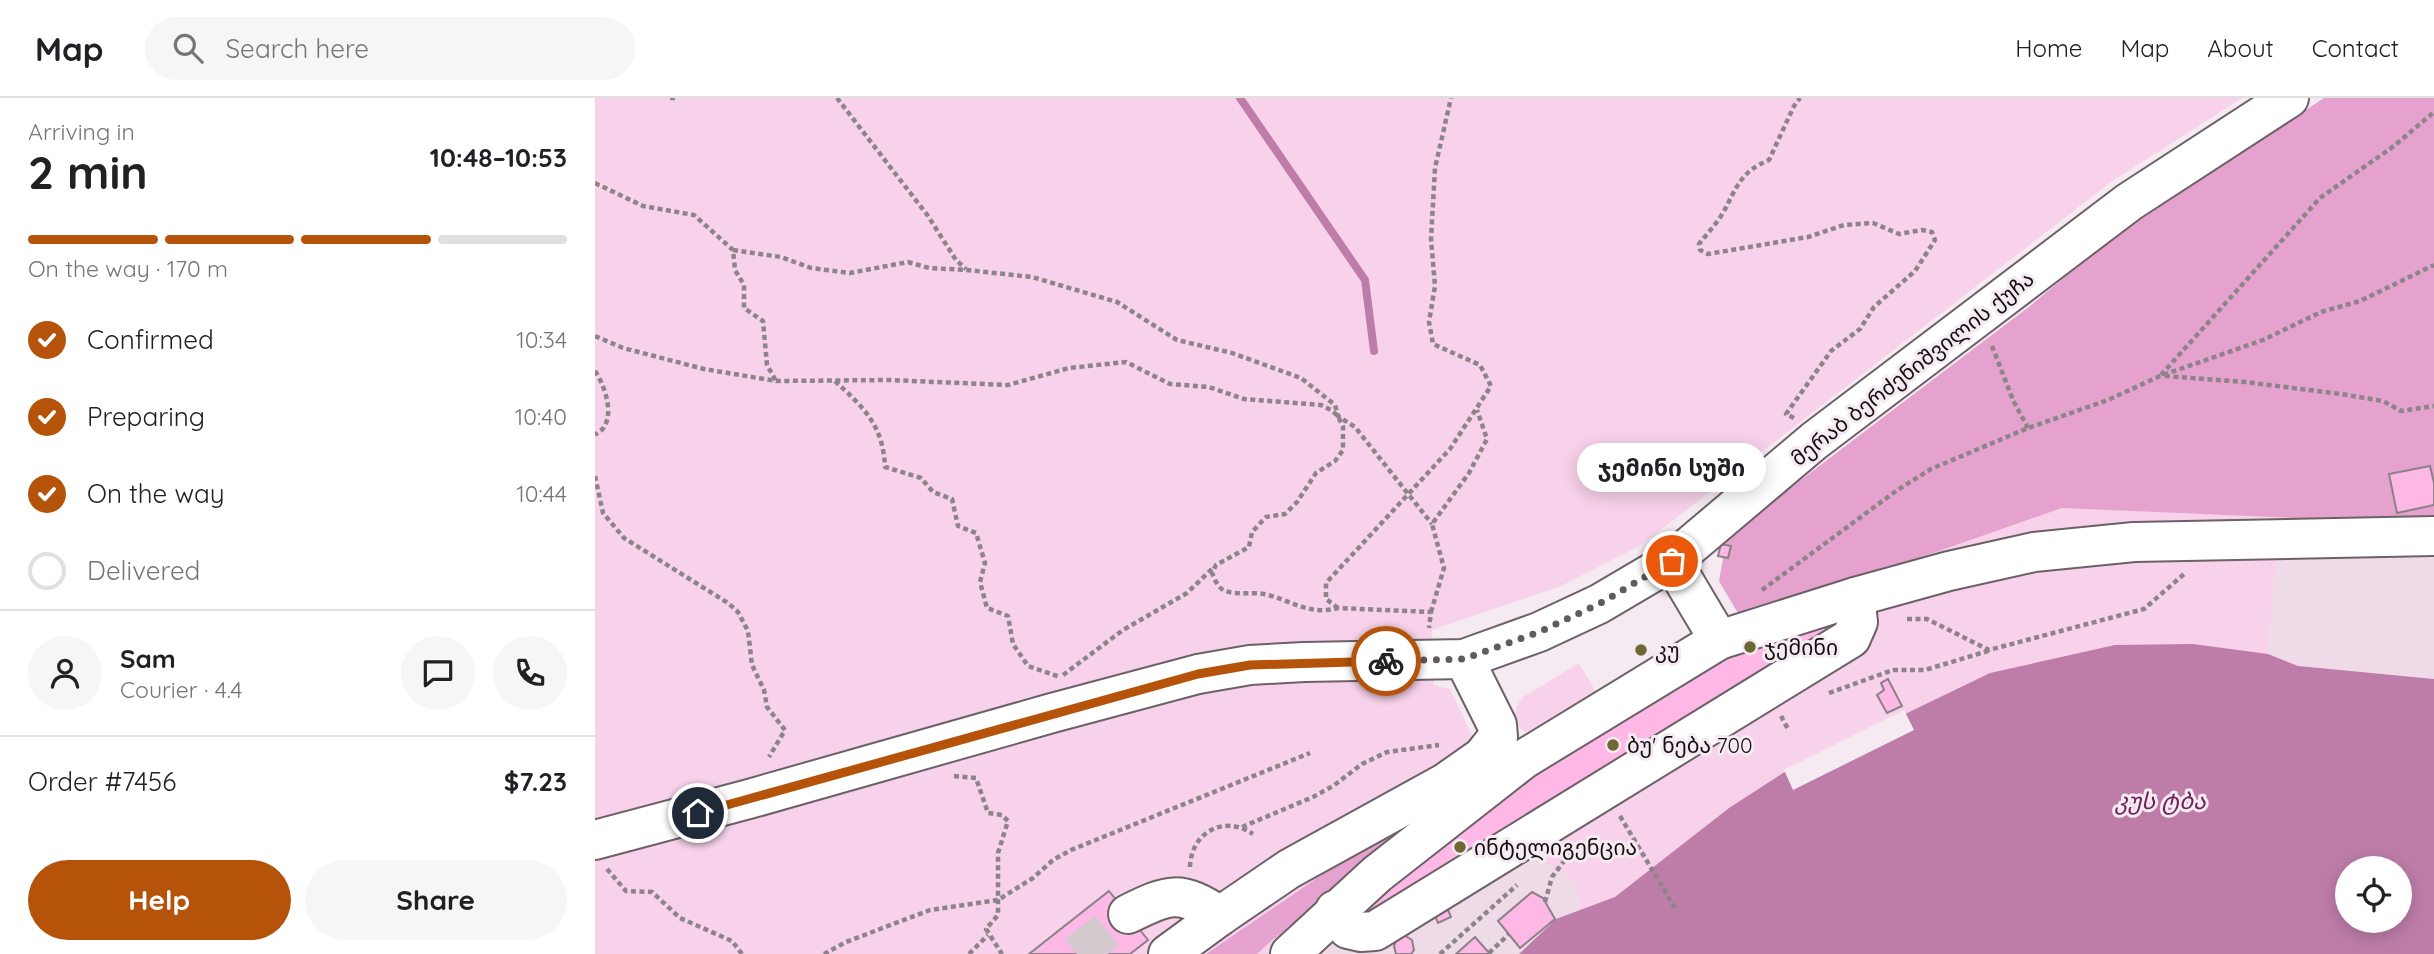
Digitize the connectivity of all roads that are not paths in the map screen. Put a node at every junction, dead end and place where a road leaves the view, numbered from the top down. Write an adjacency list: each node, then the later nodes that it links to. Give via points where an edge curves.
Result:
1 (2289, 98): 3 (street, მერაბ ბერძენიშვილის ქუჩა, via 2129,202 1814,441)
2 (2434, 536): 4 (street, via 2134,542 2034,551 1949,571)
3 (1672, 561): 5 (street); 6 (street, მერაბ ბერძენიშვილის ქუჩა, via 1599,604)
4 (1856, 610): 5 (street); 10 (street, via 1851,638 1826,655 1375,931 1348,929)
5 (1719, 640): 7 (street)
6 (1464, 659): 7 (street); 8 (street, მერაბ ბერძენიშვილის ქუჩა, via 1250,665 1056,695)
7 (1511, 748): 9 (street, via 1482,757 1445,783); 10 (street)
8 (597, 850)
9 (1209, 908): 11 (street, via 1187,897 1160,898); 12 (street)
10 (1335, 910): 13 (street)
11 (1128, 914)
12 (1168, 954)
13 (1290, 954)

